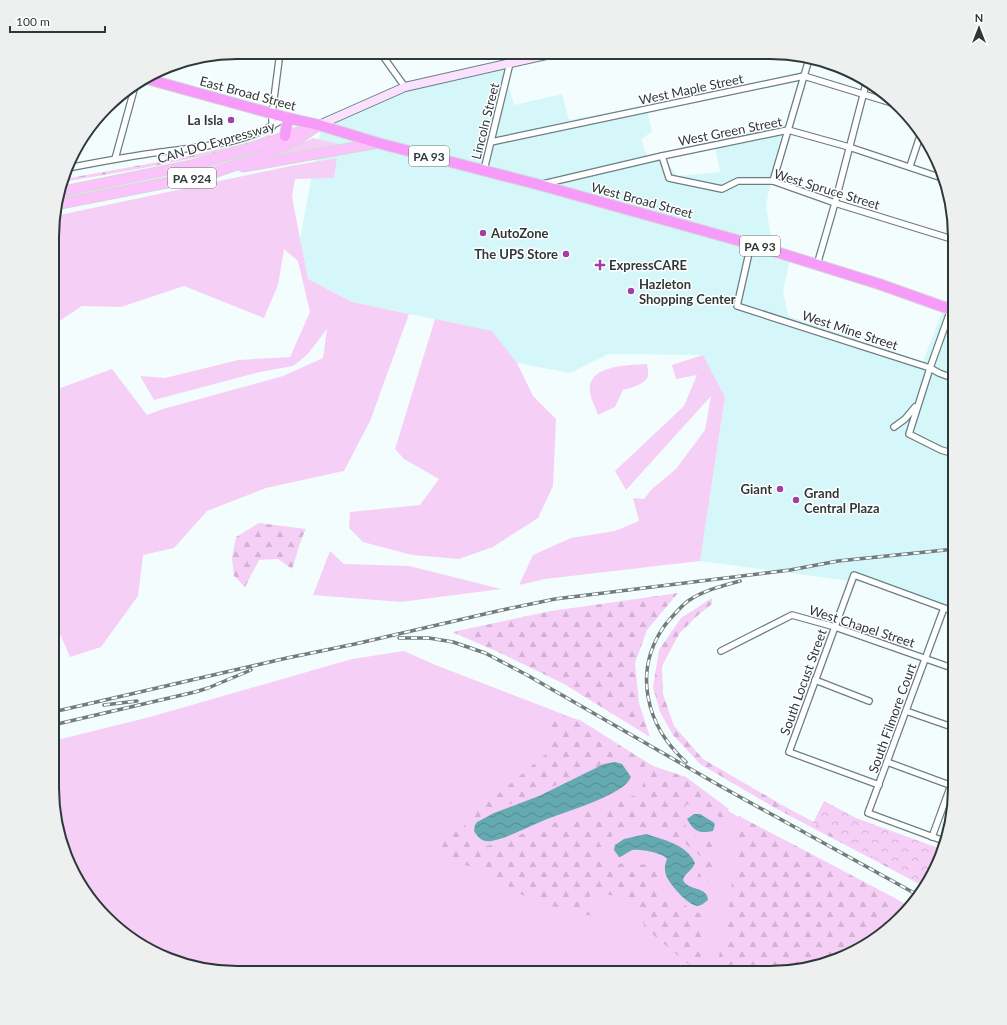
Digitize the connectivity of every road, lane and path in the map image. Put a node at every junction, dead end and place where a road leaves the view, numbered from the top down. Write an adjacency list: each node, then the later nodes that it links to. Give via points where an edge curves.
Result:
1 (279, 59): 14 (street)
2 (385, 59): 9 (street)
3 (509, 59): 5 (street, Lincoln Street)
4 (528, 59): 5 (street)
5 (510, 63): 9 (street); 21 (street, Lincoln Street)
6 (808, 63): 7 (street)
7 (804, 76): 12 (street, West Maple Street); 18 (street); 21 (street, West Maple Street)
8 (152, 80): 14 (highway, East Broad Street / PA 93)
9 (405, 86): 16 (street)
10 (865, 87): 12 (street)
11 (133, 93): 25 (street)
12 (863, 94): 13 (street, West Maple Street); 23 (street)
13 (884, 100)
14 (272, 114): 15 (highway, East Broad Street / PA 93); 17 (street)
15 (287, 118): 16 (highway, East Broad Street / PA 93); 17 (street); 19 (highway)
16 (319, 125): 19 (main road, CAN DO Expressway); 22 (highway, West Broad Street / PA 93); 29 (main road, CAN DO Expressway / PA 924, via 297,140)
17 (272, 127): 25 (street, via 224,143)
18 (788, 130): 23 (street, West Green Street); 24 (street, West Green Street); 31 (street)
19 (285, 136): 33 (main road, CAN DO Expressway / PA 924, via 192,165)
20 (919, 139): 26 (street)
21 (491, 142): 28 (street, Lincoln Street)
22 (378, 143): 28 (highway, West Broad Street / PA 93); 29 (main road)
23 (849, 147): 26 (street, West Green Street); 34 (street)
24 (662, 156): 31 (street, West Spruce Street, via 669,178 722,189 738,181); 32 (street, West Green Street)
25 (115, 159): 27 (street)
26 (910, 166): 30 (street, West Green Street)
27 (74, 167)
28 (484, 170): 32 (highway, West Broad Street / PA 93)
29 (208, 175): 35 (main road, CAN DO Expressway / PA 924)
30 (937, 176)
31 (773, 181): 34 (street, West Spruce Street)
32 (540, 185): 37 (highway, West Broad Street / PA 93)
33 (65, 191)
34 (835, 203): 36 (street, West Spruce Street); 38 (street)
35 (62, 204)
36 (948, 238)
37 (751, 244): 38 (highway, West Broad Street / PA 93); 41 (street, West Mine Street, via 737,306)
38 (817, 265): 39 (highway, West Broad Street / PA 93)
39 (948, 309)
40 (948, 321): 41 (street)
41 (930, 368): 42 (street, West Mine Street); 43 (street)
42 (948, 376)
43 (917, 406): 44 (street); 45 (street, via 909,434)
44 (894, 427)
45 (948, 452)
46 (944, 608): 47 (street); 48 (street, South Locust Street, via 854,575); 50 (street, South Filmore Court)
47 (948, 609)
48 (835, 627): 49 (street, West Chapel Street, via 792,615); 50 (street, West Chapel Street); 52 (street, South Locust Street)
49 (721, 651)
50 (926, 658): 51 (street, West Chapel Street); 54 (street, South Filmore Court)
51 (948, 666)
52 (816, 680): 53 (street); 58 (street, South Locust Street, via 789,752)
53 (869, 702)
54 (906, 711): 55 (street); 56 (street, South Filmore Court)
55 (948, 726)
56 (887, 762): 57 (street); 58 (street, South Filmore Court)
57 (948, 784)
58 (879, 785): 60 (street, South Filmore Court, via 868,813)
59 (948, 798): 60 (street)
60 (932, 836): 61 (street)
61 (940, 840)

